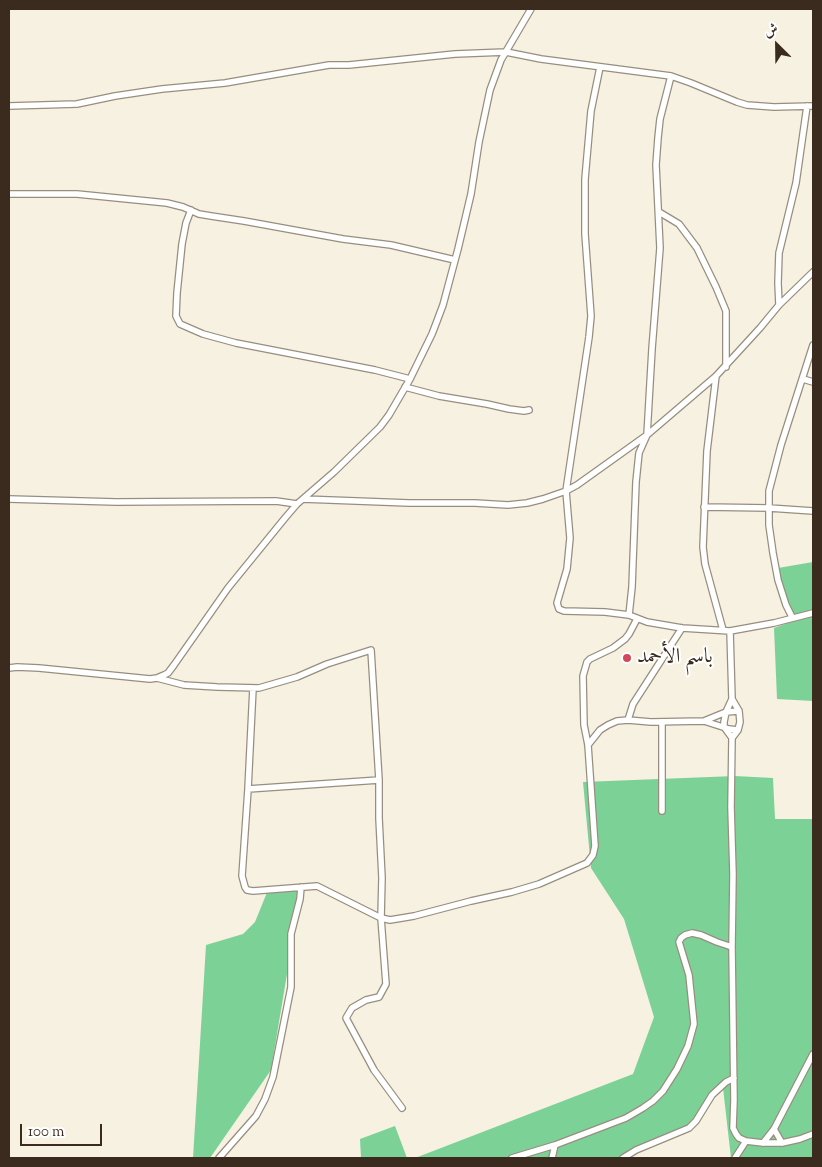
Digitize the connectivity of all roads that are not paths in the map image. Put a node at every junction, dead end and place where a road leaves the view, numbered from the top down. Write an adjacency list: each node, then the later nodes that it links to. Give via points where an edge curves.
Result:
1 (531, 9): 2 (street)
2 (506, 52): 3 (street); 5 (street, via 329,65 77,104); 10 (street, via 490,90)
3 (600, 67): 4 (street); 22 (street, via 591,111 585,180 591,316)
4 (671, 76): 6 (street, via 747,105); 9 (street, via 658,138)
5 (9, 106)
6 (810, 106): 12 (street, via 779,253)
7 (9, 194): 8 (street, via 77,194 168,203)
8 (191, 210): 10 (street, via 391,245); 16 (street, via 182,244 177,293 176,316 180,324 236,343)
9 (659, 212): 14 (street, via 679,224 697,248 716,287 726,311); 21 (street, via 660,248)
10 (455, 260): 16 (street, via 437,321)
11 (813, 272): 12 (street)
12 (779, 305): 14 (street)
13 (813, 345): 17 (street)
14 (726, 367): 15 (street)
15 (716, 376): 21 (street); 25 (street)
16 (410, 379): 19 (street)
17 (803, 379): 18 (street); 26 (street, via 781,445)
18 (813, 382)
19 (405, 387): 20 (street, via 509,409); 24 (street, via 380,427)
20 (529, 410)
21 (647, 435): 22 (street); 29 (street, via 639,453 636,482)
22 (566, 490): 24 (street, via 527,503 508,505); 29 (street, via 570,538 567,569 557,603 559,609)
23 (9, 499): 24 (street)
24 (300, 502): 35 (street, via 248,562 168,673)
25 (704, 507): 26 (street); 33 (street, via 705,564)
26 (769, 508): 27 (street); 30 (street, via 778,580)
27 (813, 511)
28 (813, 613): 30 (street)
29 (629, 615): 31 (street)
30 (792, 618): 33 (street)
31 (637, 619): 32 (street); 46 (street, via 625,640 590,659 585,666 582,689)
32 (682, 628): 33 (street); 40 (street, via 633,704)
33 (726, 630): 37 (street)
34 (9, 668): 35 (street)
35 (157, 678): 36 (street, via 184,685)
36 (252, 688): 47 (street, via 276,684 371,650); 48 (street)
37 (732, 699): 38 (street); 39 (street)
38 (739, 711): 39 (street); 44 (street)
39 (726, 712): 41 (street); 43 (street)
40 (628, 720): 42 (street); 46 (street, via 617,721 600,730)
41 (704, 721): 42 (street); 43 (street)
42 (662, 722): 49 (street)
43 (724, 727): 44 (street); 45 (street)
44 (738, 730): 45 (street)
45 (732, 738): 52 (street)
46 (588, 745): 51 (street, via 595,846 587,863 512,892 414,916 390,920)
47 (379, 780): 48 (street); 51 (street)
48 (248, 789): 50 (street, via 244,887 253,891)
49 (662, 811)
50 (301, 887): 51 (street, via 317,886); 62 (street, via 291,934 291,987 273,1077 256,1116)
51 (381, 918): 55 (street, via 386,984 379,997 352,1008 346,1018 374,1070)
52 (732, 947): 54 (street); 61 (street, via 692,933 681,938 694,1024 688,1046 663,1091 626,1118)
53 (813, 1054): 56 (street)
54 (734, 1078): 58 (street, via 733,1128 739,1138); 65 (street, via 712,1095 689,1128)
55 (402, 1108)
56 (774, 1129): 59 (street); 60 (street)
57 (813, 1134): 60 (street)
58 (746, 1141): 59 (street); 66 (street)
59 (763, 1143): 60 (street)
60 (782, 1143)
61 (555, 1145): 63 (street); 64 (street)
62 (219, 1158)
63 (512, 1158)
64 (552, 1158)
65 (623, 1158)
66 (736, 1158)

